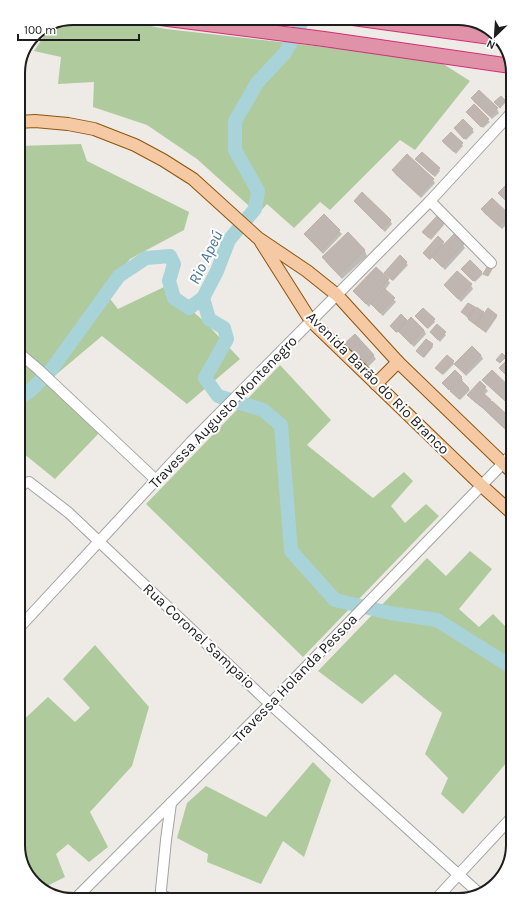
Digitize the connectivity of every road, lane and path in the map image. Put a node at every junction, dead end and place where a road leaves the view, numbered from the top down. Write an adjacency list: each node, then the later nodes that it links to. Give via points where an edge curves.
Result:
1 (213, 25): 4 (highway)
2 (404, 25): 3 (highway)
3 (490, 37)
4 (505, 65)
5 (506, 119): 7 (street, Travessa Augusto Montenegro)
6 (25, 122): 8 (main road, Avenida Barão do Rio Branco, via 68,124 94,129 135,144 193,179)
7 (430, 201): 9 (street); 10 (street, Travessa Augusto Montenegro)
8 (255, 235): 10 (main road, Avenida Barão do Rio Branco, via 307,270); 11 (main road, Avenida Barão do Rio Branco)
9 (491, 263)
10 (337, 295): 11 (street, Travessa Augusto Montenegro); 13 (main road, Avenida Barão do Rio Branco)
11 (311, 321): 14 (main road, Avenida Barão do Rio Branco); 18 (street, Travessa Augusto Montenegro)
12 (25, 358): 18 (street)
13 (398, 362): 14 (main road); 16 (main road, Avenida Barão do Rio Branco)
14 (376, 384): 20 (main road, Avenida Barão do Rio Branco)
15 (506, 461): 16 (street, Travessa Holanda Pessoa)
16 (503, 464): 17 (main road, Avenida Barão do Rio Branco); 20 (street, Travessa Holanda Pessoa)
17 (506, 467)
18 (156, 480): 22 (street, Travessa Augusto Montenegro)
19 (25, 483): 22 (street, Rua Coronel Sampaio, via 33,484)
20 (482, 486): 21 (main road, Avenida Barão do Rio Branco); 24 (street, Travessa Holanda Pessoa)
21 (506, 508)
22 (100, 542): 23 (street, Travessa Augusto Montenegro); 24 (street, Rua Coronel Sampaio)
23 (25, 622)
24 (270, 704): 25 (street, Travessa Holanda Pessoa); 27 (street, Rua Coronel Sampaio)
25 (171, 803): 29 (street, Travessa Holanda Pessoa); 30 (street)
26 (506, 823): 27 (street)
27 (458, 874): 28 (street, Rua Coronel Sampaio); 31 (street)
28 (474, 890)
29 (81, 893)
30 (160, 893)
31 (441, 893)

